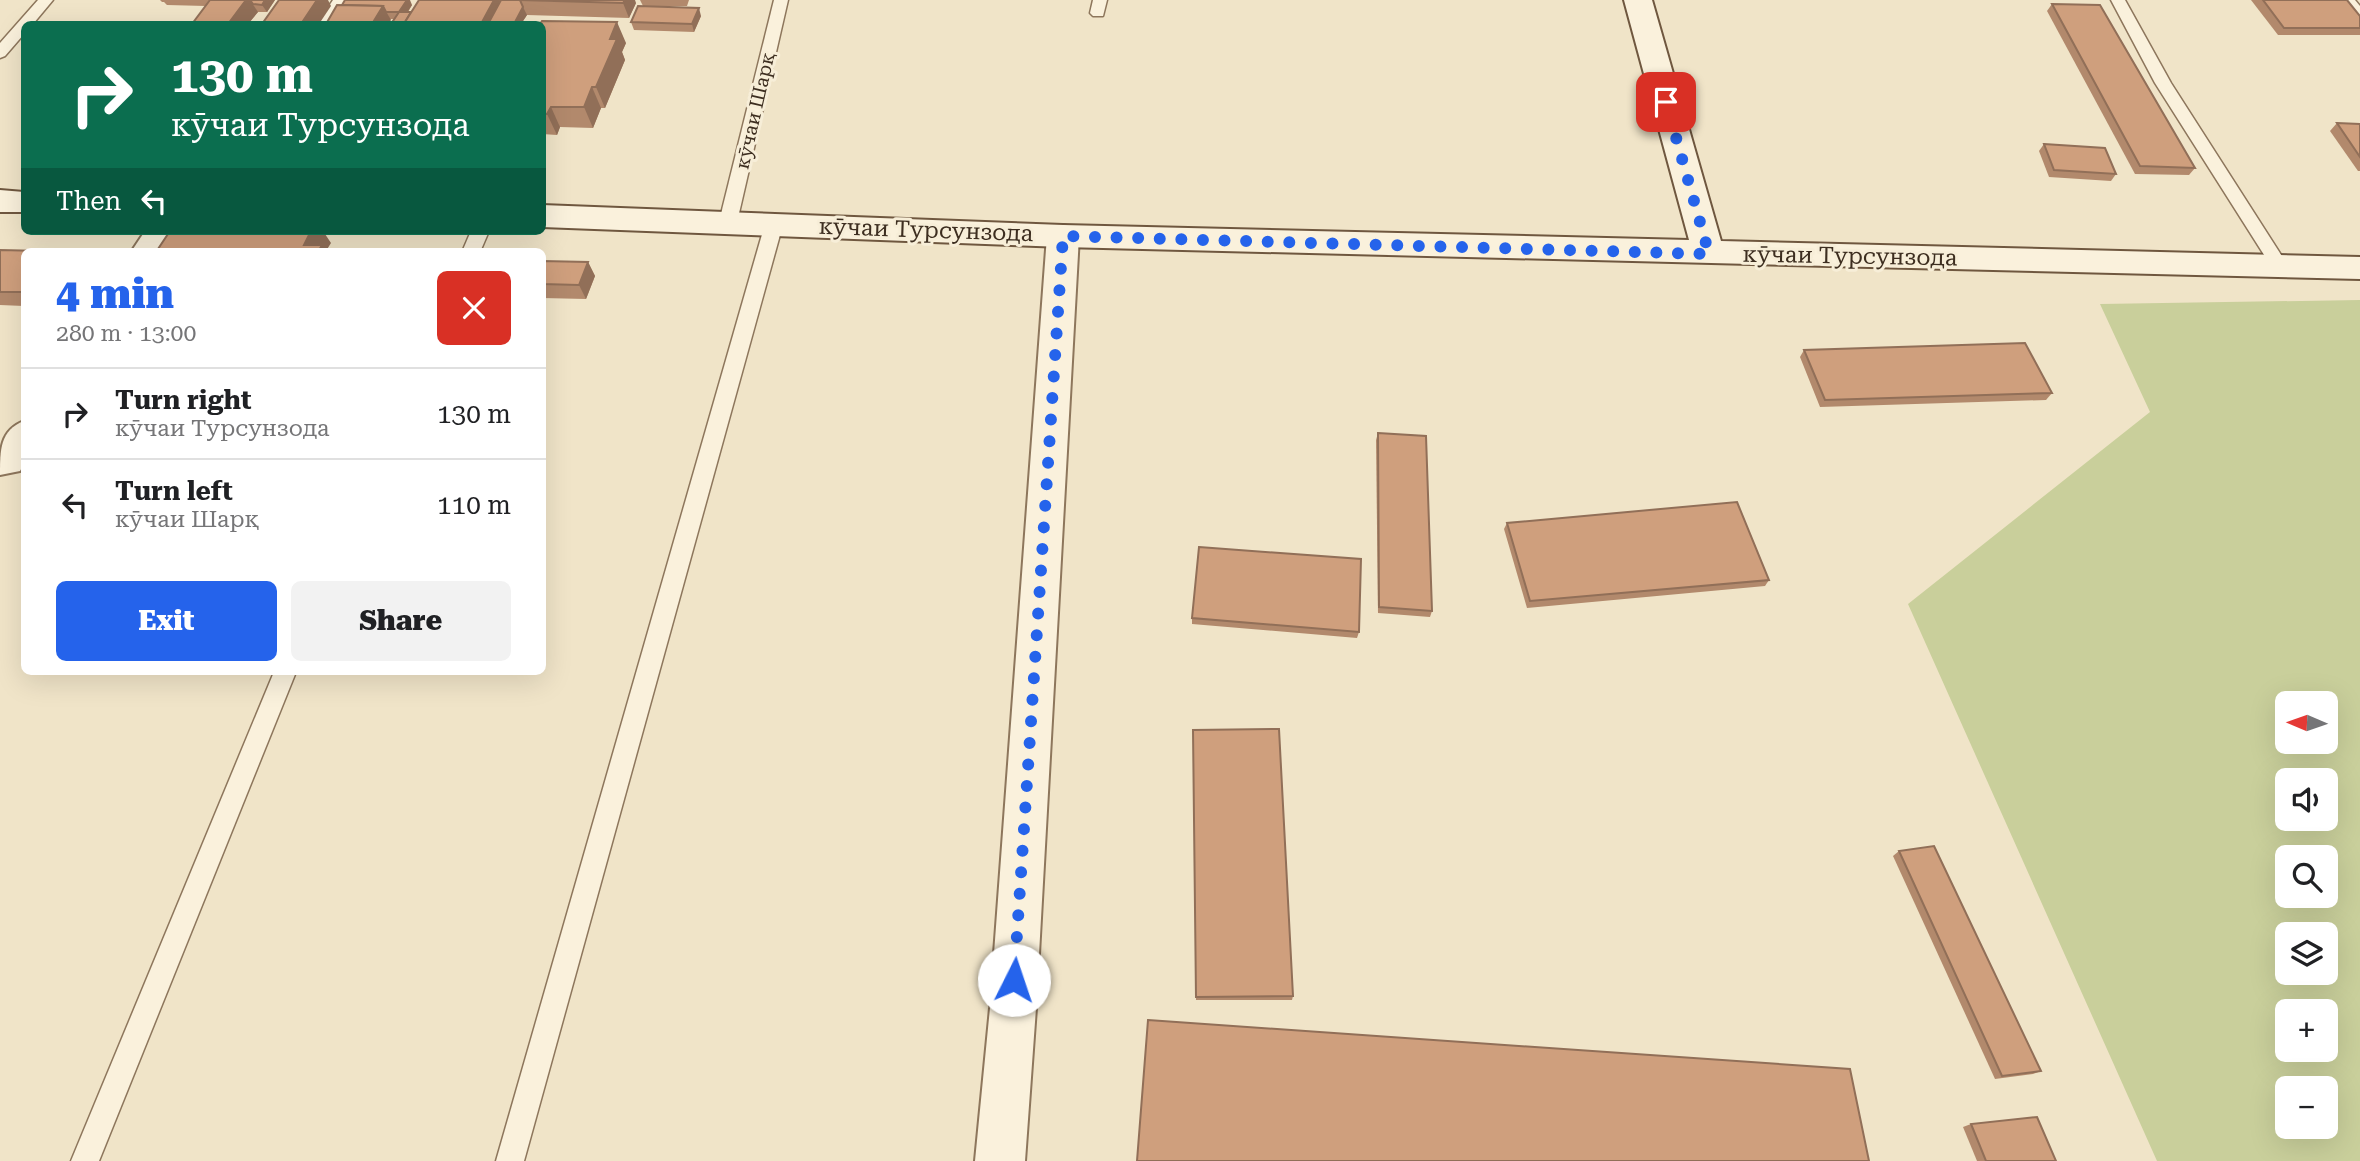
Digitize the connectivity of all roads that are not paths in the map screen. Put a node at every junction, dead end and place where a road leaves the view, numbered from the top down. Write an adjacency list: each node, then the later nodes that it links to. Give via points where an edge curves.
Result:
1 (46, 0): 8 (lane)
2 (340, 0): 9 (lane)
3 (781, 0): 15 (lane, кӯчаи Шарқ)
4 (1638, 0): 18 (main road)
5 (2118, 0): 19 (lane, via 2164,83)
6 (2347, 0): 7 (lane)
7 (2360, 16)
8 (28, 21)
9 (326, 21)
10 (21, 29): 11 (lane)
11 (0, 53)
12 (0, 201): 13 (main road)
13 (21, 202)
14 (546, 216): 15 (main road, кӯчаи Турсунзода)
15 (728, 222): 16 (main road, кӯчаи Турсунзода)
16 (774, 223): 17 (main road, кӯчаи Турсунзода); 23 (lane)
17 (1063, 236): 18 (main road, кӯчаи Турсунзода); 24 (main road)
18 (1709, 254): 19 (main road, кӯчаи Турсунзода)
19 (2279, 265): 20 (main road, кӯчаи Турсунзода)
20 (2360, 268)
21 (284, 675): 22 (lane)
22 (85, 1161)
23 (510, 1161)
24 (1000, 1161)

